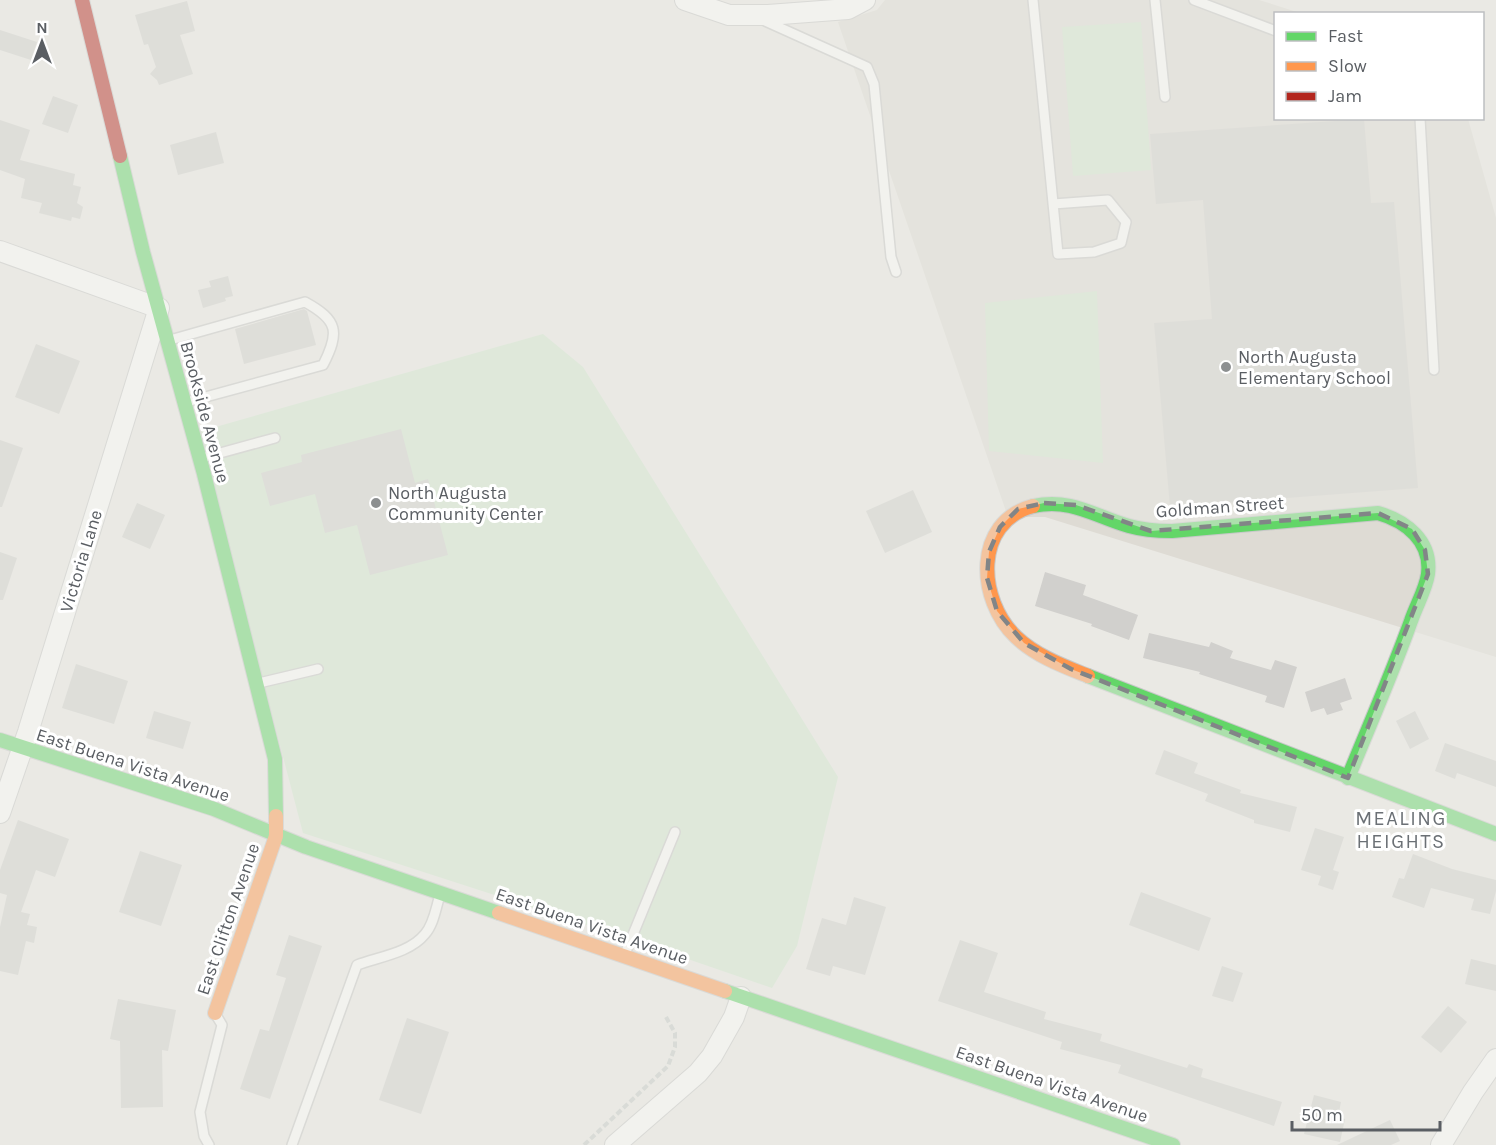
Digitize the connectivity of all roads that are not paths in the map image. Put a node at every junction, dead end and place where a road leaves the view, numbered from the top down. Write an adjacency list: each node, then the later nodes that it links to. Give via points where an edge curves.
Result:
1 (82, 0): 14 (street, Brookside Avenue)
2 (685, 0): 7 (street, via 729,15)
3 (866, 0): 7 (street, via 848,9)
4 (1033, 0): 11 (lane)
5 (1155, 0): 9 (lane)
6 (1194, 0): 8 (lane)
7 (750, 15): 13 (lane, via 867,67 874,84 891,257)
8 (1274, 31)
9 (1165, 97)
10 (1420, 120): 16 (lane)
11 (1053, 204): 11 (lane, via 1058,254 1094,252 1121,243 1126,222 1108,200)
12 (0, 251): 14 (street)
13 (896, 272)
14 (159, 308): 15 (street, Brookside Avenue); 23 (street, Victoria Lane)
15 (168, 341): 17 (street, Brookside Avenue); 17 (lane, via 305,302 324,312 333,327 331,349 323,365)
16 (1434, 370)
17 (184, 402): 19 (street, Brookside Avenue)
18 (275, 438): 19 (lane)
19 (200, 459): 21 (street, Brookside Avenue)
20 (318, 669): 21 (lane)
21 (257, 683): 28 (street, Brookside Avenue, via 275,759)
22 (0, 740): 23 (street, East Buena Vista Avenue)
23 (23, 748): 25 (street, Victoria Lane); 28 (street, East Buena Vista Avenue, via 214,809)
24 (1348, 778): 24 (street, Goldman Street, via 1071,669 1024,644 997,611 987,578 989,552 1000,527 1018,509 1044,503 1076,505 1151,531 1378,513 1402,521 1420,538 1428,574); 27 (street, Goldman Street)
25 (0, 813)
26 (675, 832): 30 (lane)
27 (1496, 834)
28 (276, 836): 29 (street, East Buena Vista Avenue); 32 (street, East Clifton Avenue)
29 (440, 892): 30 (street, East Buena Vista Avenue); 35 (lane, via 425,935 401,951 357,965)
30 (624, 956): 31 (street, East Buena Vista Avenue)
31 (741, 997): 36 (street, via 712,1056); 37 (street, East Buena Vista Avenue)
32 (215, 1013): 34 (lane, via 222,1026 200,1112)
33 (1496, 1059): 38 (street)
34 (209, 1145)
35 (292, 1145)
36 (615, 1145)
37 (1173, 1145)
38 (1441, 1145)

